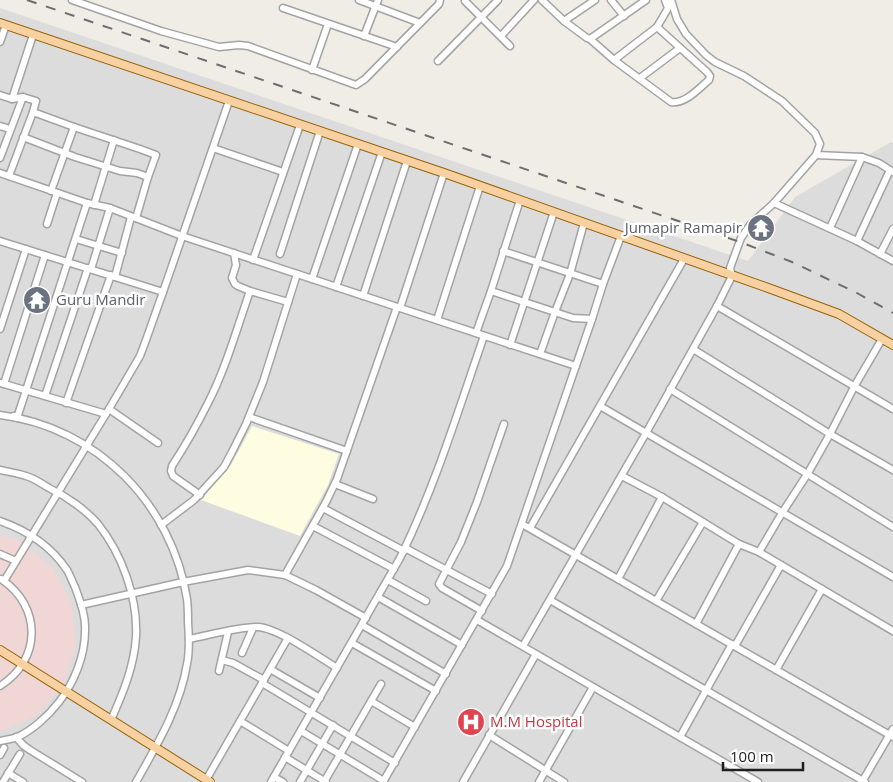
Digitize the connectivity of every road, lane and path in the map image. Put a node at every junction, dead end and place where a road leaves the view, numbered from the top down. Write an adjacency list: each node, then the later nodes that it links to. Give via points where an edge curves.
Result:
1 (72, 0): 32 (street, via 219,48 248,46)
2 (358, 0): 13 (street)
3 (440, 0): 20 (street)
4 (498, 0): 16 (street)
5 (534, 0): 24 (street)
6 (543, 0): 17 (street)
7 (594, 0): 17 (street)
8 (611, 0): 15 (street)
9 (646, 0): 15 (street)
10 (665, 0): 21 (street, via 668,8)
11 (671, 0): 50 (street, via 686,34 706,54 782,101 815,133 820,144)
12 (464, 2): 16 (street)
13 (377, 3): 20 (street); 23 (street)
14 (283, 8): 19 (street)
15 (624, 16): 25 (street)
16 (480, 17): 24 (street); 31 (street)
17 (564, 21): 25 (street)
18 (3, 24): 22 (main road); 26 (street)
19 (328, 24): 23 (street); 32 (street)
20 (420, 24): 28 (street)
21 (657, 27): 29 (street); 30 (street)
22 (34, 35): 36 (street); 37 (main road)
23 (364, 36): 28 (street)
24 (501, 36): 27 (street)
25 (590, 39): 30 (street)
26 (0, 42)
27 (510, 46)
28 (397, 47): 32 (street, via 356,85)
29 (680, 48): 33 (street); 33 (street, via 710,76 689,96 679,102 671,102)
30 (614, 60): 33 (street)
31 (438, 61)
32 (312, 70)
33 (640, 78)
34 (23, 97): 36 (street); 38 (street, via 36,101); 42 (street)
35 (1, 98): 36 (street)
36 (12, 99)
37 (229, 101): 39 (main road); 47 (street)
38 (33, 112): 41 (street); 44 (street)
39 (300, 125): 43 (main road); 56 (street)
40 (0, 126): 42 (street)
41 (74, 127): 45 (street); 49 (street)
42 (10, 129): 52 (street)
43 (320, 132): 46 (main road); 83 (street)
44 (24, 136): 49 (street); 59 (street)
45 (114, 140): 54 (street); 60 (street, via 156,155)
46 (358, 144): 48 (main road); 96 (street)
47 (213, 148): 56 (street); 73 (street)
48 (382, 152): 53 (main road); 98 (street)
49 (65, 153): 54 (street); 62 (street)
50 (816, 155): 51 (street); 64 (street)
51 (862, 157): 55 (street); 71 (street)
52 (0, 158)
53 (408, 161): 57 (main road); 102 (street)
54 (105, 166): 60 (street); 65 (street)
55 (892, 171): 76 (street)
56 (283, 172): 87 (street)
57 (444, 173): 61 (main road); 106 (street)
58 (0, 174): 59 (street)
59 (9, 176): 62 (street)
60 (148, 177): 68 (street)
61 (480, 186): 63 (main road); 109 (street)
62 (54, 192): 65 (street); 70 (street)
63 (520, 200): 67 (main road); 80 (street)
64 (774, 203): 71 (street); 95 (street, via 741,238 730,268)
65 (91, 204): 66 (street); 75 (street)
66 (110, 208): 68 (street); 78 (street)
67 (554, 212): 69 (main road); 90 (street)
68 (134, 217): 73 (street); 81 (street)
69 (584, 223): 74 (main road); 93 (street)
70 (47, 224)
71 (830, 228): 76 (street)
72 (893, 229): 84 (street)
73 (182, 236): 82 (street); 101 (street)
74 (621, 236): 86 (main road); 97 (street)
75 (76, 239): 78 (street); 89 (street)
76 (857, 241): 84 (street)
77 (0, 242): 79 (street)
78 (98, 246): 81 (street); 91 (street)
79 (26, 249): 85 (street); 110 (street)
80 (503, 250): 90 (street); 99 (street)
81 (122, 253): 94 (street)
82 (234, 253): 87 (street); 100 (street, via 236,265 232,280)
83 (280, 254)
84 (880, 254): 88 (street)
85 (46, 255): 89 (street); 119 (street)
86 (684, 259): 95 (main road); 125 (street)
87 (253, 260): 92 (street)
88 (893, 261)
89 (68, 262): 91 (street); 122 (street)
90 (538, 262): 93 (street); 103 (street)
91 (90, 269): 94 (street); 123 (street)
92 (297, 274): 96 (street); 104 (street)
93 (570, 274): 97 (street); 107 (street)
94 (113, 276): 101 (street); 124 (street)
95 (732, 276): 105 (street); 113 (main road, via 839,314)
96 (312, 279): 98 (street)
97 (603, 284): 108 (street)
98 (336, 287): 102 (street)
99 (491, 290): 103 (street); 111 (street)
100 (250, 291): 104 (street); 143 (street, via 209,402 172,466 173,476)
101 (164, 292): 127 (street, via 140,356)
102 (363, 296): 106 (street)
103 (524, 301): 107 (street); 114 (street)
104 (288, 302): 130 (street)
105 (717, 306): 116 (street); 120 (street)
106 (398, 308): 109 (street); 136 (street)
107 (555, 312): 108 (street, via 573,318); 117 (street)
108 (592, 319): 118 (street)
109 (437, 320): 111 (street)
110 (0, 329)
111 (476, 333): 112 (street)
112 (484, 336): 114 (street); 157 (street, via 433,483)
113 (882, 338): 115 (main road); 120 (street)
114 (510, 344): 117 (street)
115 (893, 345)
116 (693, 349): 121 (street); 133 (street)
117 (540, 354): 118 (street)
118 (576, 366): 150 (street)
119 (2, 383): 122 (street)
120 (854, 386): 126 (street); 133 (street)
121 (670, 389): 132 (street); 139 (street)
122 (25, 390): 123 (street); 129 (street)
123 (45, 396): 124 (street)
124 (66, 402): 127 (street)
125 (600, 406): 132 (street); 154 (street)
126 (893, 409)
127 (108, 412): 134 (street); 135 (street)
128 (0, 414): 129 (street)
129 (17, 418): 135 (street, via 45,426)
130 (249, 418): 136 (street); 143 (street, via 224,467)
131 (504, 424): 164 (street, via 477,502)
132 (646, 433): 140 (street); 147 (street)
133 (830, 434): 138 (street); 139 (street)
134 (158, 443)
135 (87, 446): 142 (street); 151 (street, via 130,481)
136 (347, 451): 141 (street)
137 (0, 470): 142 (street, via 28,476)
138 (893, 470)
139 (808, 473): 147 (street); 153 (street)
140 (622, 476): 144 (street); 160 (street)
141 (335, 484): 145 (street); 146 (street)
142 (58, 492): 155 (street); 172 (street, via 97,524 115,550)
143 (200, 495): 151 (street)
144 (662, 497): 149 (street); 167 (street)
145 (373, 499)
146 (323, 508): 152 (street); 157 (street)
147 (782, 513): 158 (street); 166 (street)
148 (0, 521): 155 (street)
149 (703, 522): 156 (street); 177 (street)
150 (522, 524): 154 (street); 173 (street, via 508,566)
151 (161, 525): 170 (street, via 168,536)
152 (313, 526): 163 (street); 165 (street)
153 (893, 527)
154 (530, 528): 160 (street)
155 (32, 535): 161 (street); 178 (street, via 68,570)
156 (739, 544): 158 (street); 182 (street)
157 (405, 550): 163 (street); 164 (street)
158 (759, 552): 162 (street)
159 (0, 554): 161 (street)
160 (576, 555): 167 (street); 175 (street)
161 (16, 561): 168 (street)
162 (781, 565): 171 (street); 190 (street)
163 (394, 570): 169 (street)
164 (447, 570): 173 (street); 179 (street, via 440,586)
165 (285, 575): 170 (street, via 248,570); 180 (street)
166 (893, 577)
167 (618, 579): 177 (street)
168 (2, 580): 198 (street, via 18,593 29,614 32,635)
169 (388, 580): 174 (street); 176 (street)
170 (183, 582): 172 (street); 188 (street)
171 (822, 589): 185 (street); 201 (street)
172 (132, 594): 178 (street); 214 (street, via 136,637 132,665)
173 (492, 594): 179 (street)
174 (378, 597): 180 (street); 191 (street)
175 (550, 600): 192 (street); 208 (street)
176 (426, 601)
177 (656, 601): 182 (street)
178 (81, 605): 210 (street, via 85,630 82,654)
179 (482, 611): 181 (street)
180 (366, 618): 183 (street)
181 (477, 620): 191 (street); 192 (street)
182 (696, 624): 190 (street)
183 (362, 625): 189 (street); 203 (street)
184 (253, 628): 186 (street); 187 (street, via 259,627); 194 (street)
185 (893, 630)
186 (228, 632): 188 (street); 197 (street)
187 (288, 638): 199 (street); 200 (street)
188 (188, 639): 227 (street, via 188,663 178,699)
189 (352, 643): 199 (street); 209 (street)
190 (734, 645): 201 (street); 208 (street)
191 (462, 646): 203 (street)
192 (523, 646): 195 (street)
193 (0, 650): 198 (main road)
194 (242, 653)
195 (536, 654): 207 (street); 220 (street)
196 (0, 655): 198 (main road)
197 (222, 660): 202 (street); 204 (street)
198 (22, 666): 206 (street); 210 (main road)
199 (337, 668): 211 (street)
200 (270, 669): 204 (street); 211 (street)
201 (776, 670): 219 (street)
202 (219, 671)
203 (446, 674): 209 (street)
204 (263, 681): 213 (street); 215 (street)
205 (381, 684): 212 (street)
206 (0, 686)
207 (593, 687): 223 (street); 235 (street)
208 (706, 690): 223 (street); 251 (street)
209 (436, 691): 217 (street)
210 (66, 694): 214 (main road); 222 (street, via 37,724); 227 (main road)
211 (320, 698): 213 (street)
212 (371, 701): 217 (street); 221 (street)
213 (311, 712): 216 (street); 218 (street)
214 (111, 720): 227 (main road)
215 (240, 721): 228 (street); 238 (street)
216 (333, 725): 221 (street); 225 (street)
217 (415, 728): 233 (street)
218 (301, 731): 225 (street); 228 (street)
219 (892, 734): 251 (street)
220 (490, 735): 235 (street); 247 (street)
221 (351, 736): 231 (street); 233 (street)
222 (16, 737): 224 (street); 241 (street, via 30,750)
223 (680, 737): 250 (street)
224 (0, 741)
225 (322, 744): 231 (street); 234 (street)
226 (4, 748): 230 (street)
227 (154, 750): 238 (main road); 242 (street)
228 (289, 751): 232 (street)
229 (20, 754): 236 (street)
230 (0, 755)
231 (340, 755): 245 (street); 246 (street)
232 (285, 757): 234 (street); 237 (street)
233 (395, 762): 246 (street)
234 (307, 770): 244 (street); 245 (street)
235 (546, 770): 248 (street); 249 (street)
236 (8, 773): 239 (street); 240 (street)
237 (273, 779): 243 (street)
238 (206, 781)
239 (3, 782)
240 (23, 782)
241 (82, 782)
242 (136, 782)
243 (283, 782)
244 (300, 782)
245 (325, 782)
246 (384, 782)
247 (463, 782)
248 (539, 782)
249 (564, 782)
250 (758, 782)
251 (864, 782)

